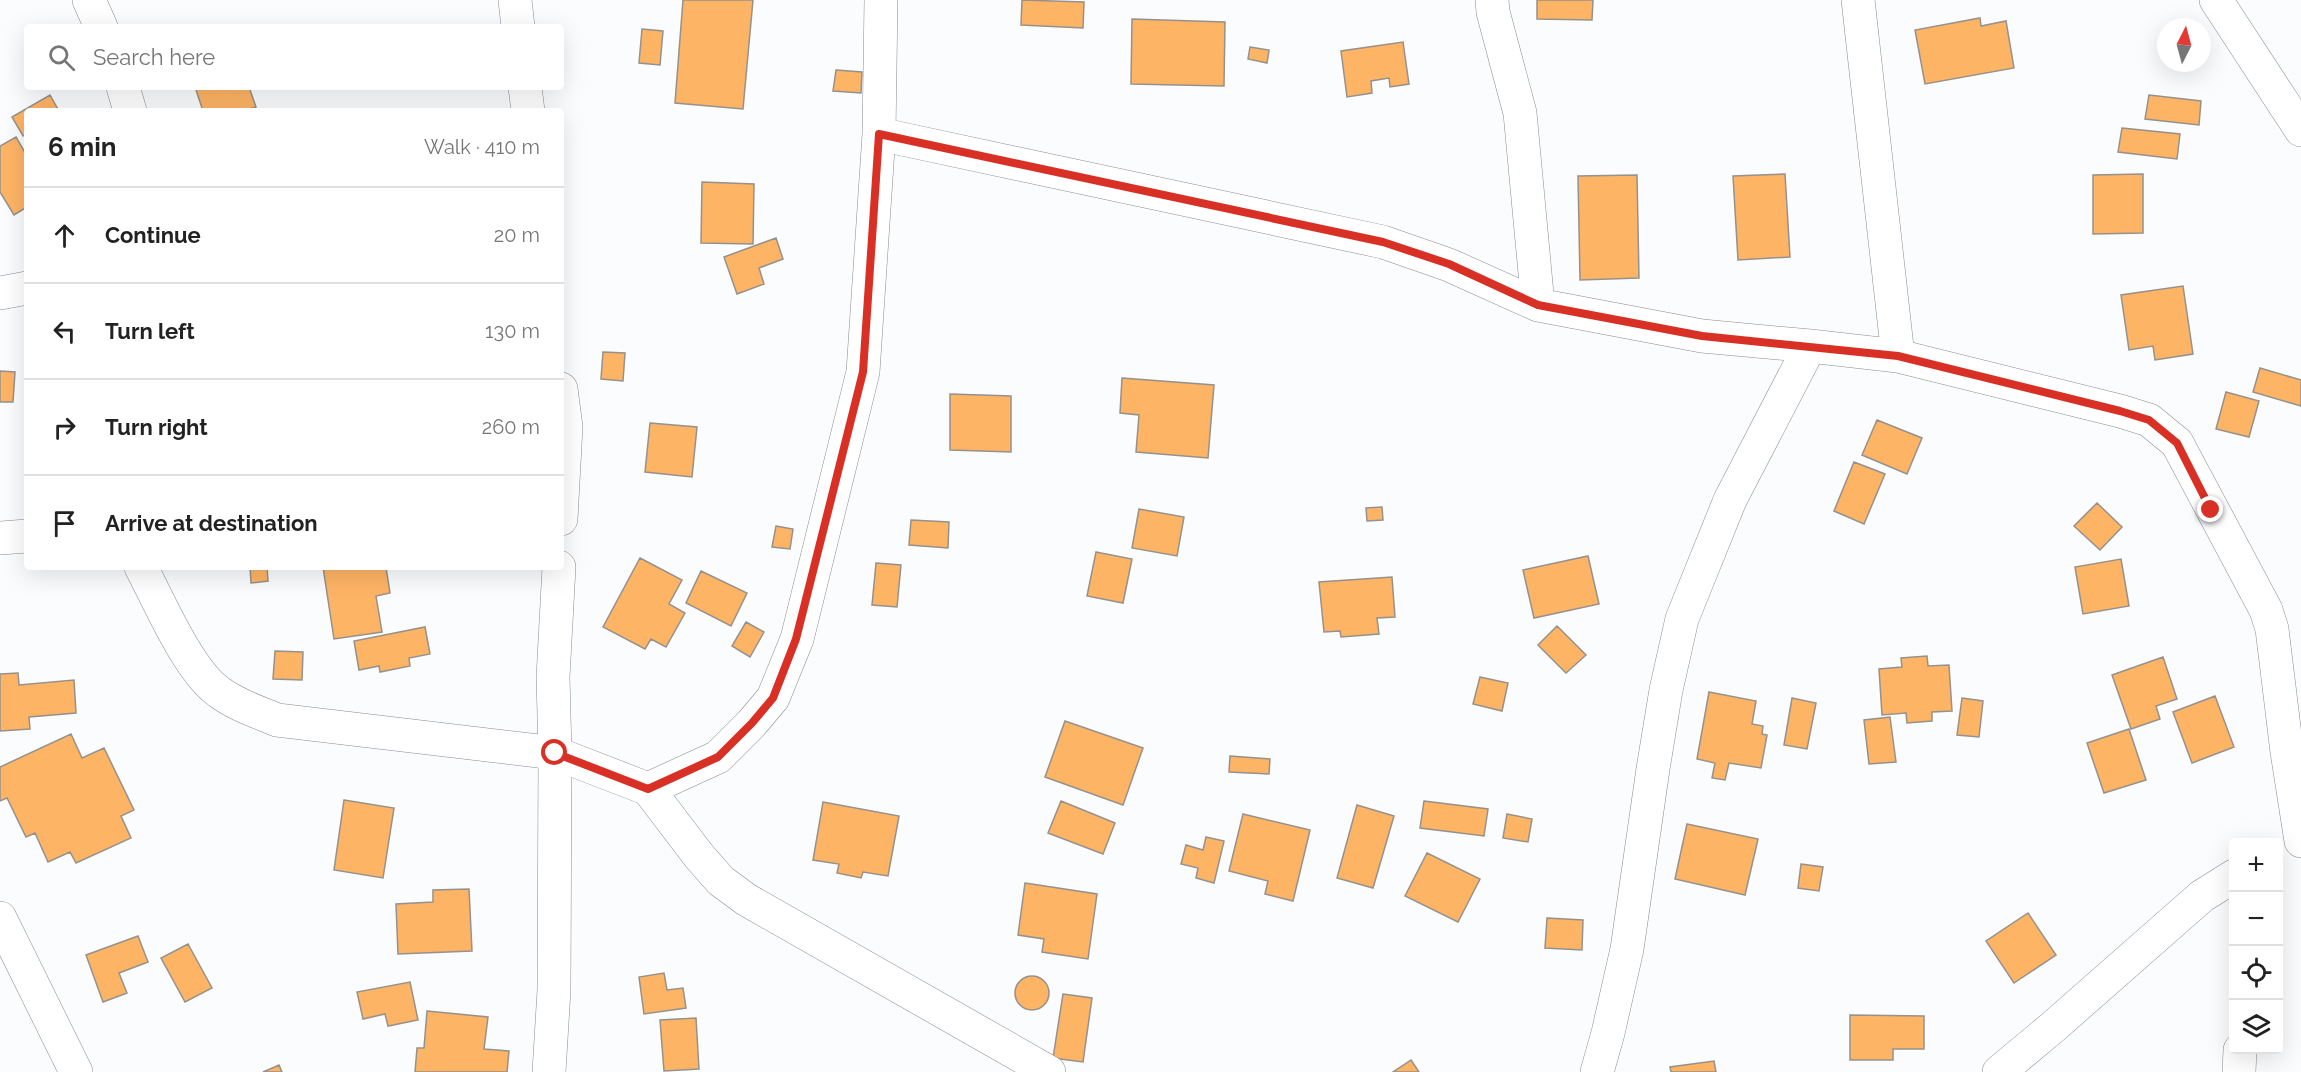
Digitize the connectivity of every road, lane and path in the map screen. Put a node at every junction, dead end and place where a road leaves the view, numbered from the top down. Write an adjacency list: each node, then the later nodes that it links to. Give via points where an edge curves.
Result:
1 (89, 0): 7 (street)
2 (514, 0): 8 (street)
3 (881, 0): 14 (street)
4 (1492, 0): 17 (street, via 1520,112)
5 (1858, 0): 19 (street)
6 (2216, 0): 13 (street)
7 (100, 24)
8 (518, 24)
9 (124, 90): 11 (street)
10 (525, 90): 12 (street)
11 (129, 108)
12 (528, 108)
13 (2301, 130)
14 (879, 134): 17 (street, via 1383,242 1449,264); 25 (street, via 863,372 796,639 773,698 739,737 718,757)
15 (24, 289): 16 (street)
16 (0, 293)
17 (1538, 305): 18 (street, via 1702,336)
18 (1810, 346): 19 (street); 35 (street, via 1730,500 1682,619 1666,690 1627,949)
19 (1898, 356): 26 (street, via 2130,414 2149,420 2177,443 2269,620)
20 (24, 536): 21 (street)
21 (0, 538)
22 (143, 570): 24 (street, via 189,659 218,692 247,708 278,720)
23 (559, 570): 24 (street, via 553,677)
24 (555, 753): 25 (street); 33 (street, via 554,990)
25 (648, 789): 34 (street, via 721,881 747,900)
26 (2301, 841)
27 (2301, 848): 28 (street)
28 (2283, 853)
29 (2229, 879): 36 (street, via 2202,896)
30 (0, 918): 32 (street)
31 (2240, 1054): 37 (street)
32 (76, 1072)
33 (549, 1072)
34 (1049, 1072)
35 (1597, 1072)
36 (1999, 1072)
37 (2239, 1072)

